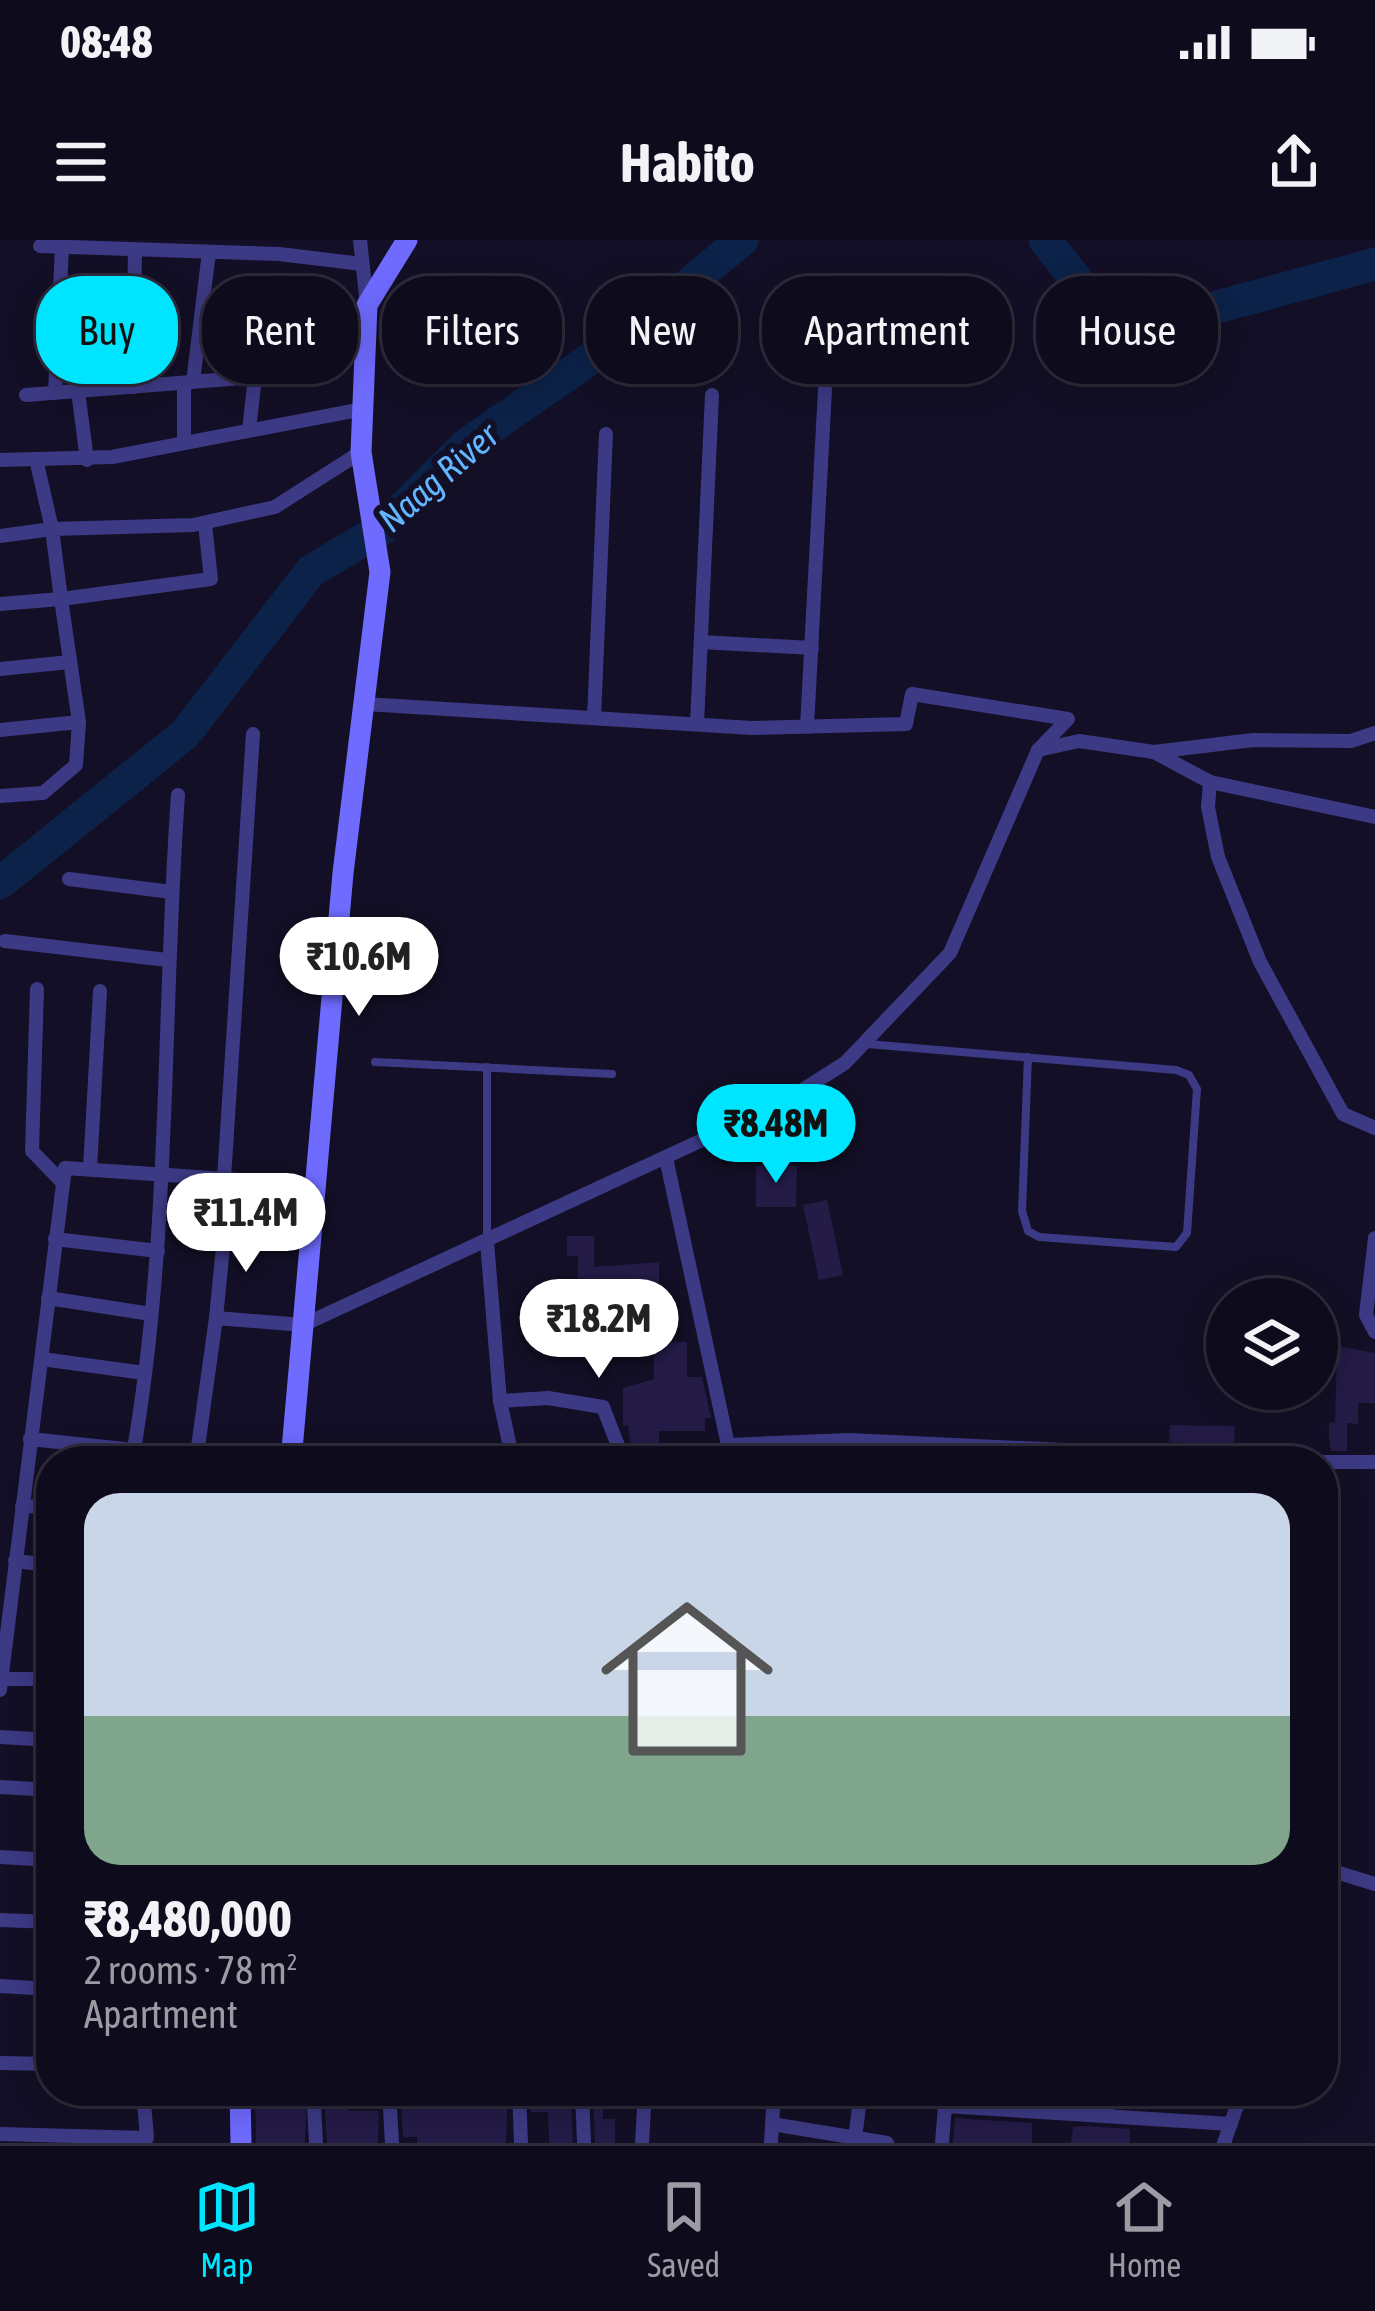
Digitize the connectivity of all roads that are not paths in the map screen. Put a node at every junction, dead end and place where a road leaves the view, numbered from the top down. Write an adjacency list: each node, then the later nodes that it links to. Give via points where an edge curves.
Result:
1 (360, 240): 7 (street)
2 (406, 240): 8 (street)
3 (40, 246): 4 (street)
4 (62, 247): 5 (street); 13 (street)
5 (135, 250): 6 (street); 10 (street)
6 (209, 252): 7 (street); 9 (street)
7 (362, 264): 8 (street)
8 (367, 305): 16 (street)
9 (189, 382): 10 (street); 17 (street, via 255,376); 19 (street)
10 (133, 387): 12 (street)
11 (825, 388): 30 (street)
12 (78, 391): 13 (street); 23 (street)
13 (55, 393): 14 (street)
14 (26, 395)
15 (712, 395): 29 (street)
16 (363, 409): 17 (street); 20 (street)
17 (249, 430): 19 (street)
18 (606, 434): 34 (street)
19 (184, 442): 23 (street)
20 (361, 452): 24 (street, via 275,507); 33 (street, via 380,572)
21 (35, 459): 22 (street); 23 (street); 25 (street)
22 (0, 460)
23 (87, 460)
24 (205, 524): 25 (street); 27 (street, via 211,579)
25 (52, 529): 26 (street); 27 (street)
26 (0, 536)
27 (61, 599): 28 (street); 31 (street)
28 (0, 604)
29 (701, 642): 30 (street); 36 (street)
30 (812, 648): 37 (street)
31 (70, 662): 32 (street); 35 (street)
32 (0, 669)
33 (365, 704): 34 (street); 64 (street)
34 (594, 718): 36 (street)
35 (79, 722): 38 (street); 45 (street, via 76,765 43,793)
36 (697, 724): 37 (street)
37 (807, 727): 41 (street, via 906,724 911,694 1068,719)
38 (0, 730)
39 (1375, 733): 42 (street)
40 (253, 734): 62 (street)
41 (1038, 750): 42 (street, via 1079,741); 53 (street, via 950,952)
42 (1154, 752): 43 (street)
43 (1210, 782): 46 (street); 58 (street, via 1218,857 1260,962 1343,1114)
44 (178, 795): 48 (street)
45 (0, 796)
46 (1375, 817)
47 (69, 879): 48 (street)
48 (171, 892): 50 (street)
49 (5, 940): 50 (street)
50 (167, 960): 61 (street)
51 (37, 989): 63 (street, via 32,1151)
52 (100, 991): 60 (street)
53 (866, 1044): 54 (lane); 59 (street, via 782,1103)
54 (1028, 1058): 54 (lane, via 1189,1075 1197,1089 1187,1233 1176,1246 1028,1231)
55 (375, 1062): 56 (lane)
56 (487, 1067): 57 (lane); 68 (lane)
57 (612, 1074)
58 (1375, 1128)
59 (665, 1158): 68 (street); 81 (street)
60 (90, 1169): 61 (street); 63 (street, via 65,1168)
61 (165, 1173): 62 (street); 69 (street)
62 (224, 1178): 64 (street)
63 (63, 1184): 67 (street)
64 (316, 1185): 74 (street)
65 (225, 1227): 73 (street)
66 (1375, 1238): 72 (street)
67 (56, 1239): 69 (street); 70 (street)
68 (487, 1241): 74 (street); 78 (street)
69 (158, 1251): 71 (street)
70 (48, 1298): 71 (street); 76 (street)
71 (151, 1314): 77 (street)
72 (1371, 1315): 75 (street)
73 (216, 1318): 74 (street); 84 (street)
74 (303, 1325): 85 (street)
75 (1375, 1332)
76 (42, 1359): 77 (street); 79 (street)
77 (144, 1373): 83 (street)
78 (500, 1401): 86 (street); 87 (street, via 603,1407)
79 (30, 1439): 82 (street); 92 (street)
80 (849, 1440): 81 (street); 88 (street); 89 (street)
81 (728, 1445)
82 (70, 1446)
83 (134, 1446)
84 (198, 1446)
85 (292, 1446)
86 (510, 1446)
87 (618, 1446)
88 (848, 1446)
89 (892, 1446)
90 (1338, 1462): 91 (street)
91 (1375, 1462)
92 (22, 1506): 93 (street); 94 (street)
93 (36, 1506)
94 (15, 1561): 95 (street); 96 (street)
95 (36, 1563)
96 (1, 1679): 97 (street); 98 (street)
97 (36, 1679)
98 (0, 1690)
99 (0, 1737): 100 (street)
100 (36, 1739)
101 (0, 1787): 102 (street)
102 (36, 1789)
103 (0, 1857): 104 (street)
104 (36, 1859)
105 (1338, 1873): 106 (street)
106 (1375, 1884)
107 (0, 1920): 108 (street)
108 (36, 1921)
109 (0, 1986): 110 (street)
110 (36, 1988)
111 (0, 2063): 112 (street)
112 (36, 2064)
113 (144, 2106): 135 (street)
114 (240, 2106): 136 (street)
115 (314, 2106): 137 (street)
116 (390, 2106): 138 (street)
117 (520, 2106): 139 (street)
118 (583, 2106): 140 (street)
119 (644, 2106): 141 (street)
120 (773, 2106): 129 (street)
121 (859, 2106): 133 (street)
122 (945, 2106): 144 (street)
123 (990, 2106): 127 (street)
124 (1028, 2106): 127 (street)
125 (1107, 2106): 128 (street)
126 (1237, 2106): 130 (street)
127 (1027, 2112): 128 (street)
128 (1106, 2116): 130 (street)
129 (772, 2124): 133 (street); 142 (street)
130 (1231, 2124): 145 (street)
131 (0, 2134): 132 (street)
132 (23, 2139): 134 (street)
133 (855, 2139): 143 (street)
134 (86, 2140): 135 (street)
135 (147, 2141)
136 (241, 2143)
137 (316, 2143)
138 (392, 2143)
139 (521, 2143)
140 (584, 2143)
141 (642, 2143)
142 (771, 2143)
143 (887, 2143)
144 (942, 2143)
145 (1224, 2143)

